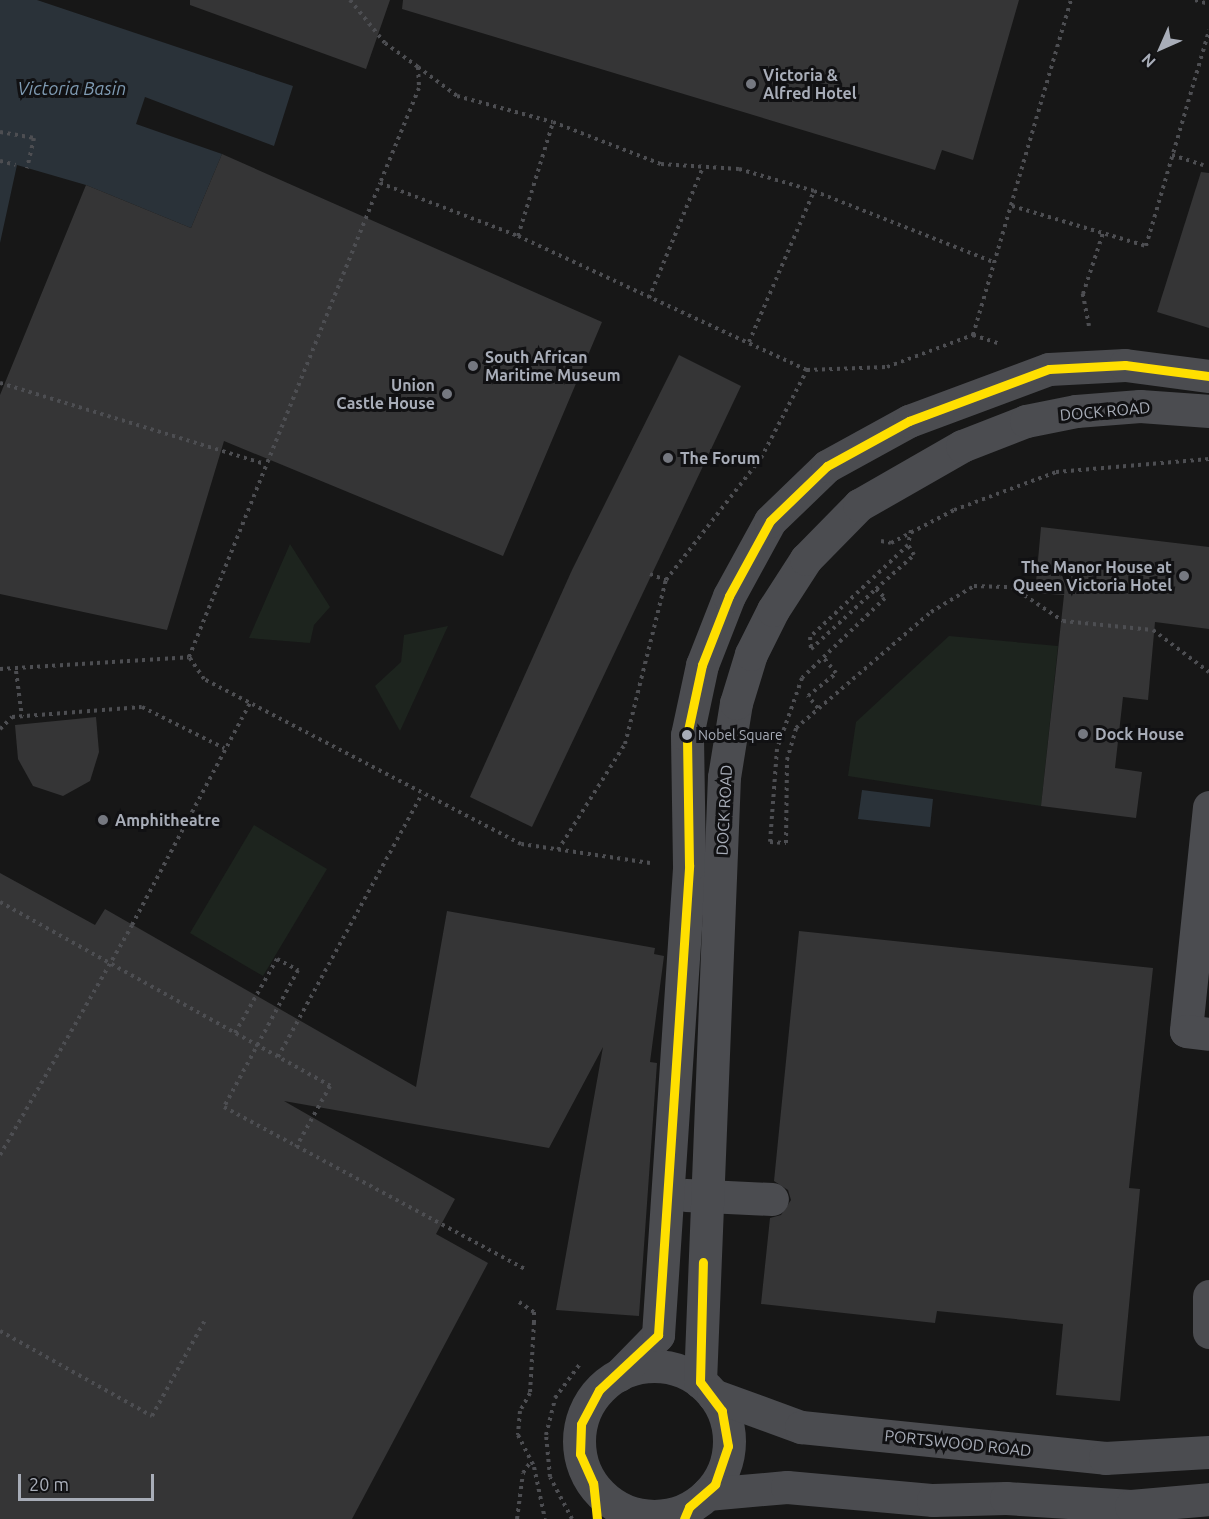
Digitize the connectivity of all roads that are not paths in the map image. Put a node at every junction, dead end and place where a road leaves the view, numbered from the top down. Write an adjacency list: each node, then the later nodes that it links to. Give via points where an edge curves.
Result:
1 (1209, 376): 7 (street, DOCK ROAD, via 1125,365 1049,369 909,421 827,466 770,521 721,616 702,665 687,735 689,865)
2 (1209, 411): 5 (street, DOCK ROAD, via 1140,406 1076,411 1026,421 962,446 858,505 806,559 773,610 751,654 736,703 724,777)
3 (1209, 806): 4 (street, via 1186,1031)
4 (1209, 1034)
5 (707, 1194): 6 (street); 7 (street, via 676,1195); 11 (street, DOCK ROAD)
6 (772, 1199)
7 (667, 1212): 10 (street, DOCK ROAD, via 658,1335)
8 (1209, 1296): 9 (street)
9 (1209, 1332)
10 (619, 1375): 11 (street, via 661,1366); 14 (street, via 594,1396 581,1424 580,1454)
11 (706, 1388): 13 (street, PORTSWOOD ROAD, via 801,1427); 17 (street, via 725,1418 729,1446 722,1472)
12 (1209, 1452): 13 (street, PORTSWOOD ROAD)
13 (1135, 1460): 18 (street)
14 (593, 1483): 17 (street, via 620,1507 638,1513 669,1514); 19 (street)
15 (1209, 1499): 18 (street)
16 (933, 1500): 17 (street, via 786,1487); 18 (street, via 1006,1498); 20 (street)
17 (693, 1507)
18 (1130, 1513)
19 (597, 1519)
20 (998, 1519)

